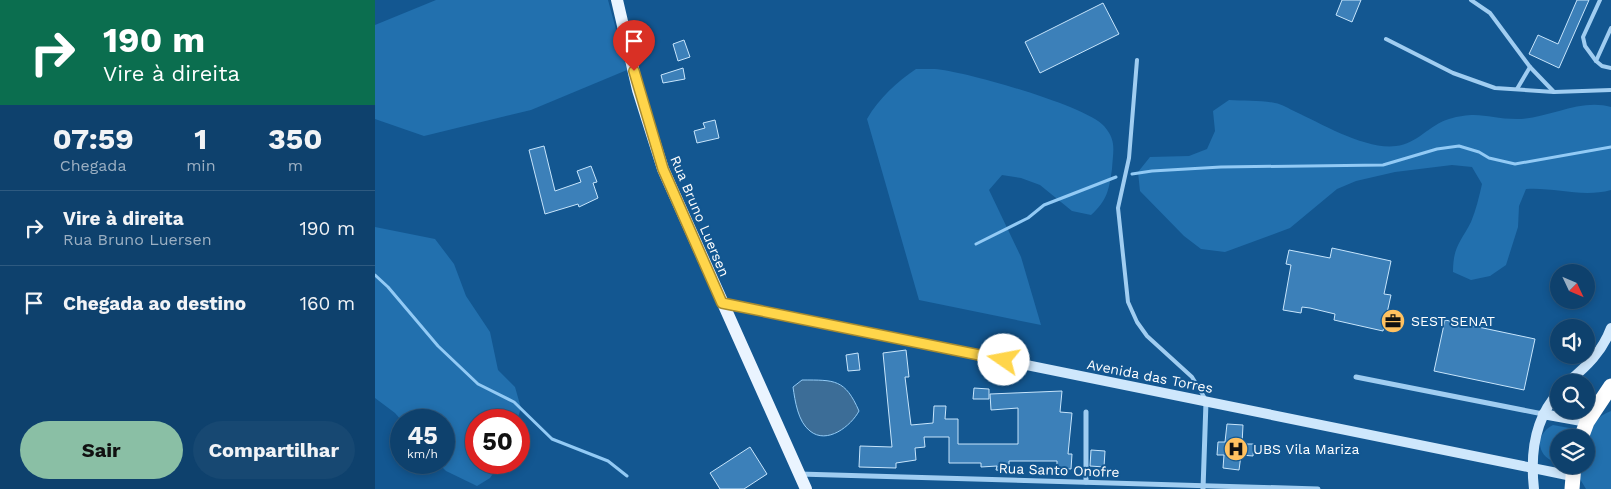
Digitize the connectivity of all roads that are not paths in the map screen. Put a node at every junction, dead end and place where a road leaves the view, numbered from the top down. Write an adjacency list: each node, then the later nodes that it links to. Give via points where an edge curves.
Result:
1 (617, 0): 13 (main road, Rua Bruno Luersen, via 638,90 663,169)
2 (1471, 0): 8 (lane, via 1490,13)
3 (1600, 0): 7 (lane, via 1583,37 1585,46)
4 (1611, 28): 7 (lane)
5 (1386, 40): 10 (lane, via 1453,73 1495,88)
6 (1137, 60): 18 (lane, via 1129,158 1118,208 1128,302 1147,336 1192,377)
7 (1596, 61): 9 (lane)
8 (1530, 67): 10 (lane); 12 (lane)
9 (1611, 68)
10 (1517, 89): 12 (lane)
11 (1611, 90): 12 (lane)
12 (1554, 92)
13 (722, 303): 18 (main road, Avenida das Torres); 26 (main road, Rua Bruno Luersen)
14 (1611, 328): 15 (main road, via 1591,363)
15 (1578, 374)
16 (1356, 377): 22 (street)
17 (1611, 386): 23 (highway)
18 (1207, 401): 25 (main road, Avenida das Torres); 29 (street)
19 (1550, 404): 22 (main road)
20 (1611, 408): 23 (highway)
21 (1087, 412): 28 (street)
22 (1543, 414): 23 (main road); 25 (main road, via 1533,449)
23 (1587, 422): 24 (highway)
24 (1584, 429)
25 (1532, 467): 27 (main road, Avenida das Torres); 32 (main road)
26 (799, 474): 28 (street, Rua Santo Onofre); 30 (main road, Rua Bruno Luersen)
27 (1574, 480)
28 (1086, 482): 29 (street, Rua Santo Onofre)
29 (1203, 487): 31 (street, Rua Santo Onofre)
30 (806, 489)
31 (1318, 489)
32 (1534, 489)

